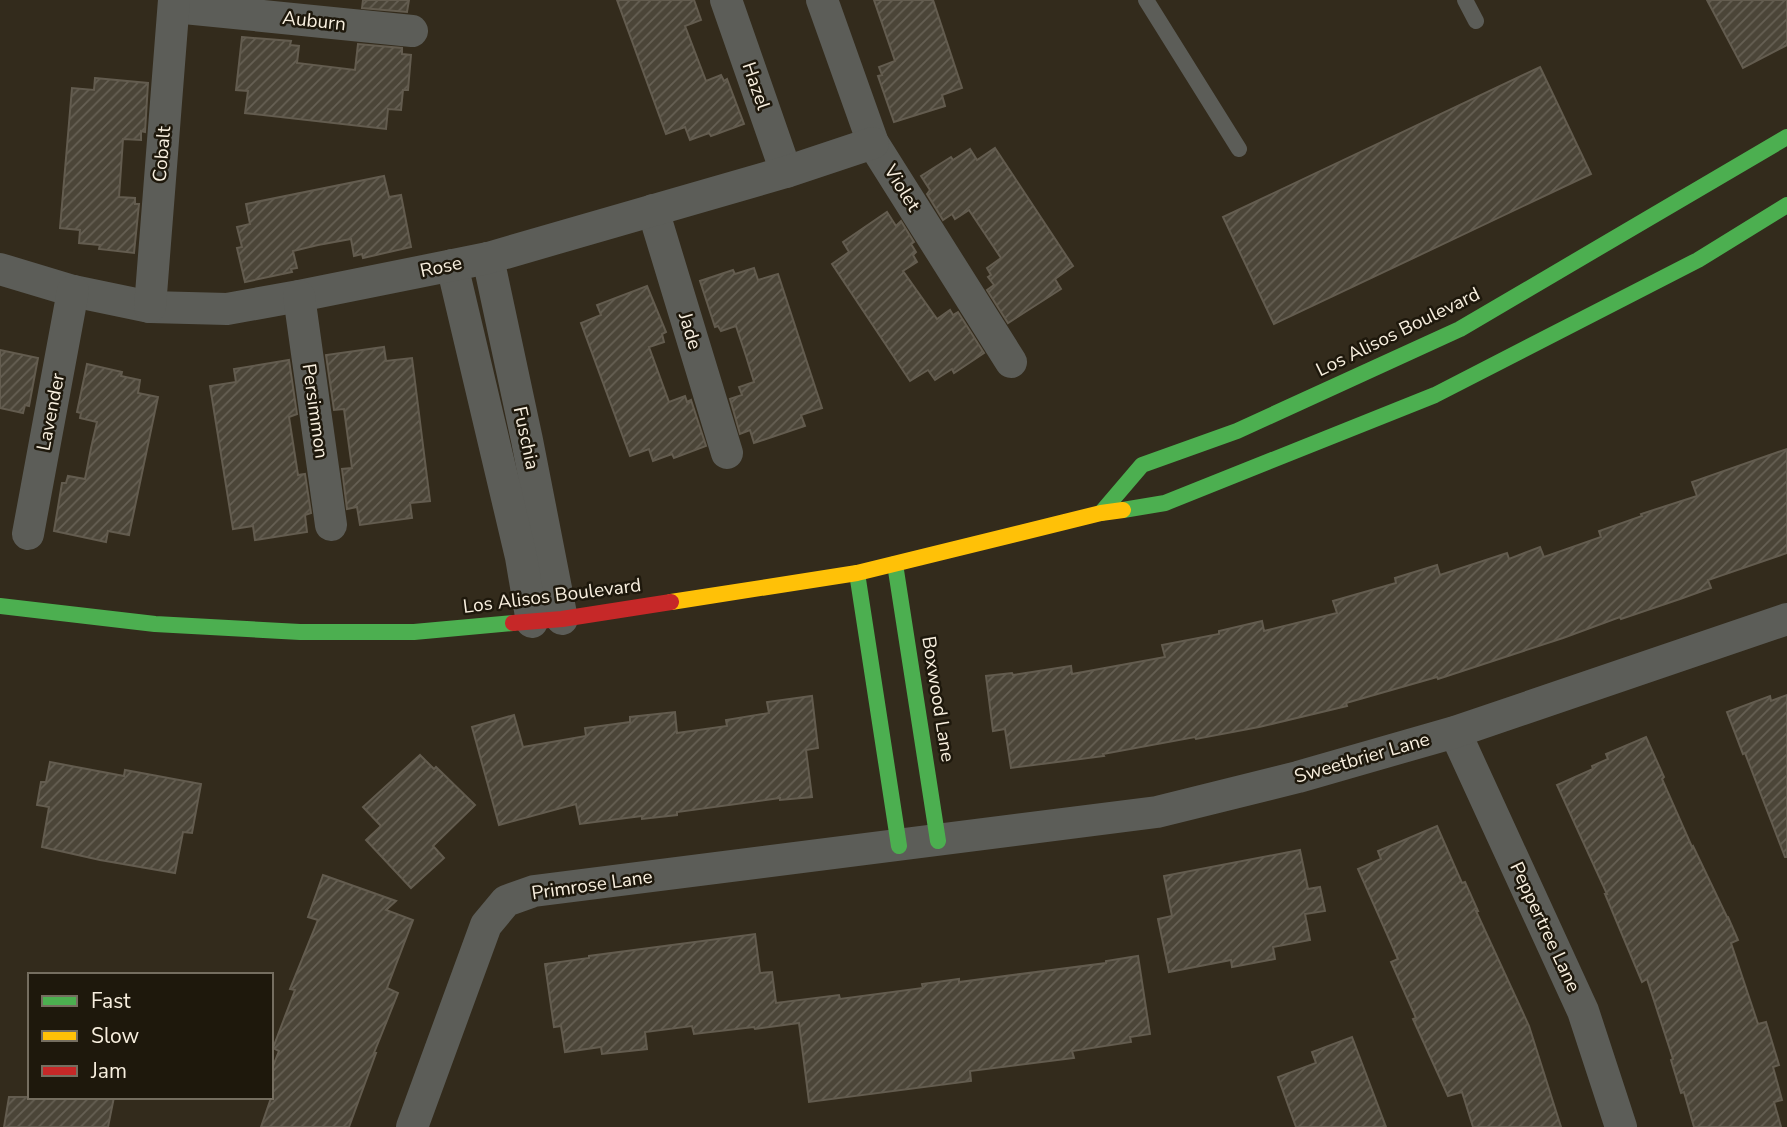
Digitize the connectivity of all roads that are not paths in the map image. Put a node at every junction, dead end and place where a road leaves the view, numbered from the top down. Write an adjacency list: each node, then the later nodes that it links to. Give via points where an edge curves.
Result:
1 (726, 0): 11 (street, Hazel)
2 (821, 0): 9 (street, Violet)
3 (1146, 0): 10 (lane)
4 (1465, 0): 6 (lane)
5 (174, 4): 7 (street, Auburn); 19 (street, Cobalt)
6 (1476, 22)
7 (412, 31)
8 (1787, 137): 22 (main road, Los Alisos Boulevard, via 1460,329 1237,430 1142,464)
9 (873, 143): 11 (street, Rose); 20 (street, Violet)
10 (1239, 149)
11 (786, 172): 13 (street, Rose)
12 (1787, 205): 22 (main road, Los Alisos Boulevard, via 1698,260 1435,394 1165,503)
13 (653, 210): 14 (street, Rose); 21 (street, Jade)
14 (488, 258): 15 (street, Rose); 28 (street, Fuschia, via 527,440)
15 (452, 265): 18 (street, Rose); 28 (street, Fuschia, via 521,557)
16 (0, 269): 17 (street, Rose)
17 (73, 291): 19 (street, Rose); 24 (street, Lavender)
18 (299, 296): 19 (street, Rose, via 227,309); 23 (street, Persimmon)
19 (150, 307)
20 (1011, 362)
21 (727, 453)
22 (1101, 513): 25 (main road, Los Alisos Boulevard)
23 (331, 525)
24 (28, 534)
25 (895, 564): 26 (main road, Los Alisos Boulevard); 31 (main road, Boxwood Lane)
26 (857, 573): 28 (main road, Los Alisos Boulevard); 31 (main road)
27 (0, 606): 28 (main road, Los Alisos Boulevard, via 155,624 300,632 414,632)
28 (547, 620)
29 (1787, 620): 30 (street, Sweetbrier Lane)
30 (1455, 732): 31 (street, Sweetbrier Lane, via 1157,812); 33 (street, Peppertree Lane, via 1583,1011)
31 (920, 843): 32 (street, Primrose Lane, via 534,891 506,901 486,925)
32 (412, 1127)
33 (1621, 1127)

